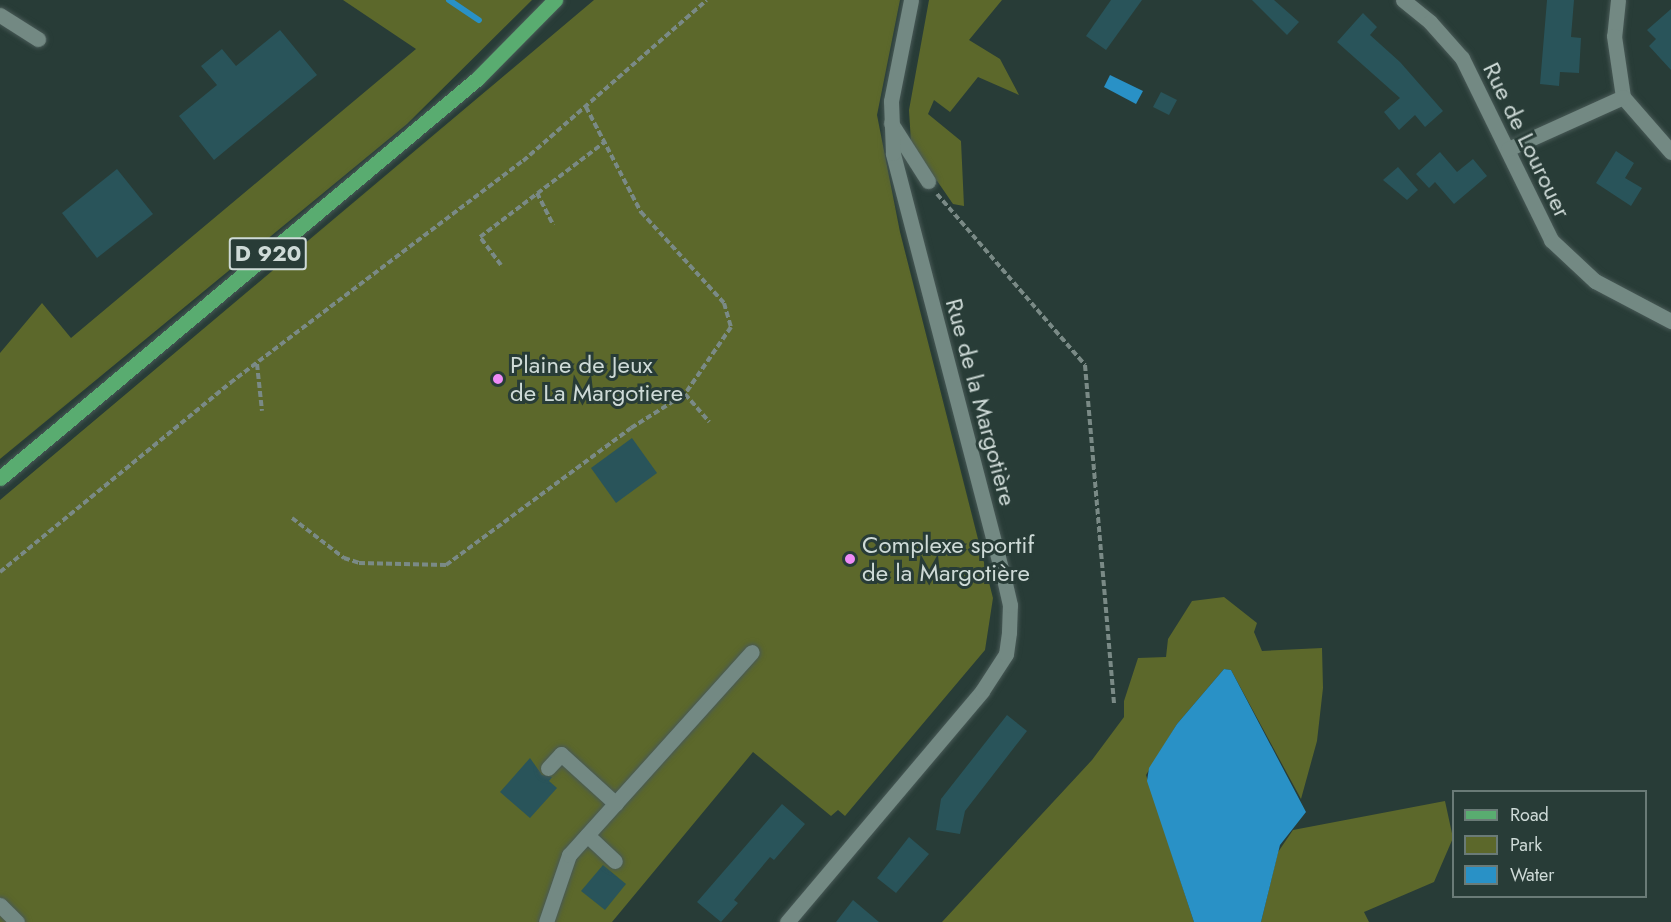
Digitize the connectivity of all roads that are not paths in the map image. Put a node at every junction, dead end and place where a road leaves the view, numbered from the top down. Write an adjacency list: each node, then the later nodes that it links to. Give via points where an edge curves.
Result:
1 (555, 0): 7 (main road, D 920)
2 (564, 0): 7 (main road, D 920)
3 (911, 0): 10 (street, Rue de la Margotière)
4 (1403, 0): 11 (street, Rue de Lourouer, via 1430,22 1462,58)
5 (1618, 0): 9 (street, via 1614,36)
6 (0, 15): 8 (street)
7 (531, 25): 15 (main road, D 920, via 478,78)
8 (38, 39)
9 (1623, 97): 11 (street); 12 (street)
10 (890, 121): 13 (street); 24 (street, Rue de la Margotière, via 893,153 1005,580 1010,605 1009,632 1006,654 982,691)
11 (1508, 149): 14 (street, Rue de Lourouer, via 1551,240 1573,265)
12 (1671, 152)
13 (928, 181)
14 (1671, 321)
15 (0, 478)
16 (752, 652): 18 (street)
17 (548, 768): 18 (street, via 561,754)
18 (616, 804): 19 (street)
19 (587, 835): 20 (street); 23 (street, via 569,855)
20 (615, 861)
21 (0, 905): 22 (street)
22 (16, 922)
23 (546, 922)
24 (787, 922)

